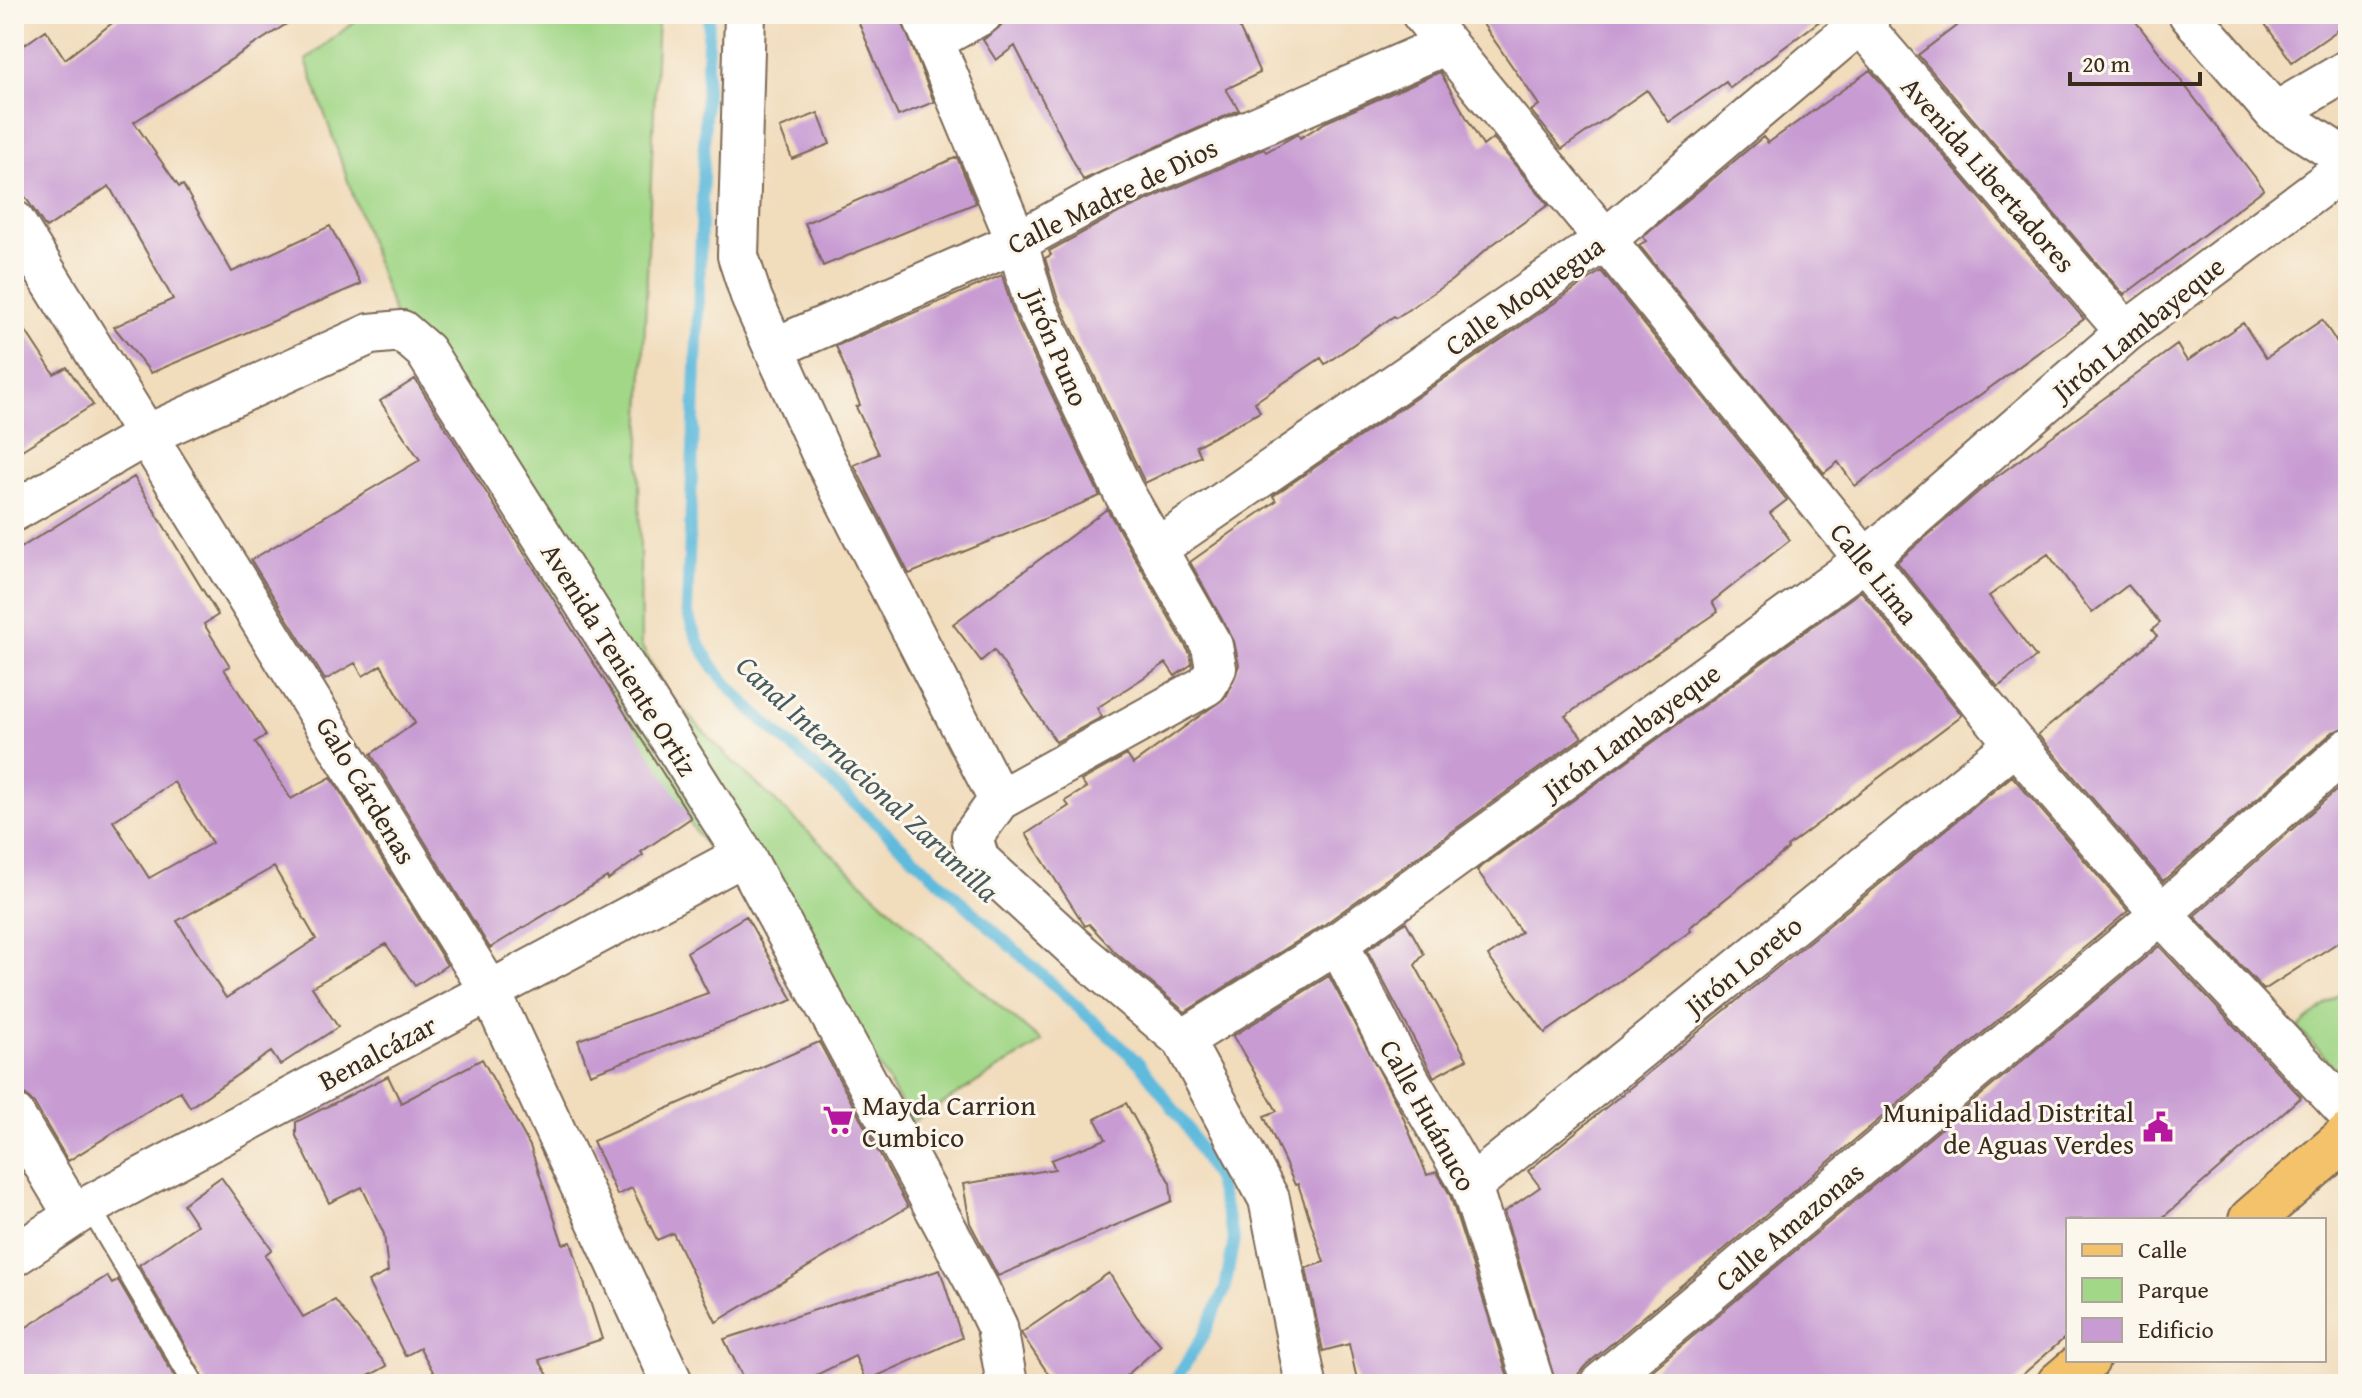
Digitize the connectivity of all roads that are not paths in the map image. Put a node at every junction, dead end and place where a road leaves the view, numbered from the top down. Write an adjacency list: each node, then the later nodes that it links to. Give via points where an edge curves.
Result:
1 (745, 14): 14 (street, via 738,256 752,299)
2 (982, 14): 5 (street)
3 (2189, 14): 8 (street)
4 (1860, 17): 11 (street, Calle Moquegua); 13 (street, Avenida Libertadores)
5 (929, 27): 12 (street, Jirón Puno)
6 (1435, 29): 11 (street, Calle Lima); 12 (street, Calle Madre de Dios)
7 (2348, 70): 8 (street)
8 (2275, 113): 9 (street)
9 (2348, 163): 13 (street, Jirón Lambayeque)
10 (14, 221): 15 (street, Galo Cárdenas)
11 (1606, 239): 17 (street, Calle Moquegua); 18 (street, Calle Lima)
12 (1017, 242): 14 (street, Calle Madre de Dios); 17 (street, Jirón Puno, via 1035,305)
13 (2126, 332): 18 (street, Jirón Lambayeque)
14 (777, 347): 21 (street, via 821,452)
15 (149, 434): 16 (street, Avenida Teniente Ortiz); 22 (street, Avenida Teniente Ortiz, via 370,334 402,331 425,351); 25 (street, Galo Cárdenas)
16 (14, 511)
17 (1156, 549): 21 (street, Jirón Puno, via 1212,646 1216,668 1207,685)
18 (1865, 560): 19 (street, Calle Lima); 24 (street, Jirón Lambayeque)
19 (2015, 744): 23 (street, Calle Lima); 30 (street, Jirón Loreto)
20 (2348, 749): 23 (street, Calle Amazonas)
21 (999, 800): 26 (street, via 972,837 979,860)
22 (744, 855): 25 (street, Benalcázar); 37 (street, Avenida Teniente Ortiz, via 979,1289 997,1327)
23 (2161, 914): 27 (street, Calle Lima); 40 (street, Calle Amazonas)
24 (1338, 943): 26 (street, Jirón Lambayeque); 30 (street, Calle Huánuco, via 1393,1052)
25 (490, 991): 31 (street, Benalcázar); 36 (street, Galo Cárdenas)
26 (1183, 1040): 38 (street, via 1269,1199)
27 (2348, 1113)
28 (14, 1115): 31 (street)
29 (2348, 1136): 32 (main road)
30 (1471, 1186): 39 (street, Calle Huánuco)
31 (82, 1211): 33 (street, Benalcázar); 35 (lane)
32 (2253, 1218)
33 (14, 1256)
34 (2085, 1362): 41 (main road)
35 (194, 1384)
36 (673, 1384)
37 (1007, 1384)
38 (1306, 1384)
39 (1534, 1384)
40 (1600, 1384)
41 (2059, 1384)

